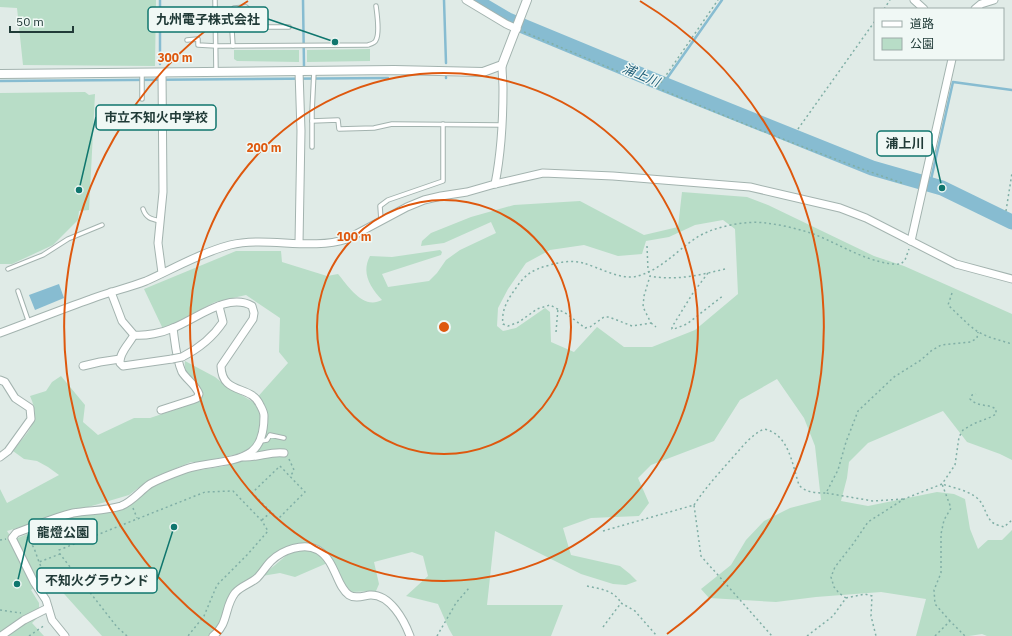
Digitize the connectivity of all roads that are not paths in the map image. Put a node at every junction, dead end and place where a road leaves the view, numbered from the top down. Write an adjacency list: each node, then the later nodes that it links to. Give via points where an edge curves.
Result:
1 (215, 0): 10 (lane)
2 (466, 0): 11 (street, via 506,24)
3 (527, 0): 11 (street)
4 (914, 0): 7 (street)
5 (994, 0): 8 (street)
6 (376, 6): 15 (lane, via 378,34 376,40 368,45)
7 (923, 8)
8 (976, 8)
9 (192, 24): 10 (lane)
10 (215, 25): 14 (lane)
11 (518, 25): 17 (street)
12 (289, 27): 15 (lane, via 250,27 250,10 246,7 234,8 231,15)
13 (187, 40): 14 (lane, via 198,39 198,45)
14 (216, 46): 15 (lane); 18 (lane)
15 (233, 46)
16 (952, 60): 34 (street)
17 (502, 65): 19 (street, via 483,72 394,70); 27 (street)
18 (216, 72): 22 (street); 23 (street)
19 (314, 73): 22 (street); 25 (lane)
20 (0, 74): 21 (street)
21 (142, 75): 23 (street); 24 (lane)
22 (299, 77): 35 (street)
23 (162, 78): 32 (street, via 163,192)
24 (142, 99)
25 (312, 121): 26 (lane, via 338,120 339,129 374,128 392,124); 28 (lane)
26 (444, 124): 27 (lane); 31 (lane, via 443,181 388,200 380,206)
27 (501, 125): 29 (street)
28 (312, 147)
29 (495, 184): 31 (street, via 424,200); 34 (street, via 543,173 750,187 845,210)
30 (143, 209): 32 (lane, via 145,216)
31 (380, 220): 35 (street, via 339,242)
32 (160, 221): 37 (street, via 158,243)
33 (102, 225): 36 (lane, via 68,239 43,256)
34 (911, 241): 38 (street, via 956,264)
35 (299, 243): 37 (street, via 243,243 229,246)
36 (8, 269)
37 (162, 273): 40 (street)
38 (1012, 279)
39 (18, 291): 42 (lane)
40 (111, 292): 42 (street); 45 (street, via 122,321)
41 (219, 306): 43 (street); 46 (street, bridge, via 223,322 204,343 182,357 124,366); 51 (street, via 236,302 245,302 252,306 253,319 221,366 221,373 225,382 257,399 264,414)
42 (28, 323): 44 (street)
43 (173, 328): 45 (street, via 141,336); 49 (street, via 182,371 199,394 197,398)
44 (0, 333)
45 (134, 335): 46 (street, via 120,354)
46 (120, 359): 47 (street)
47 (83, 366)
48 (0, 380): 54 (street, via 5,382 15,398 30,408 31,419 8,451)
49 (161, 410)
50 (284, 438): 51 (lane, via 270,435 267,440)
51 (260, 442): 53 (street, via 251,452)
52 (284, 453): 53 (street)
53 (242, 456): 55 (street, via 184,470 151,483 122,505 107,510 73,513 16,533 12,538)
54 (0, 457)
55 (48, 608): 56 (street); 57 (street, via 52,620)
56 (1, 636)
57 (65, 636)
58 (213, 636): 59 (street, via 221,629 235,593 258,577 281,553 299,547 317,549 325,555 350,596 378,596 389,603 400,616)
59 (410, 636)

